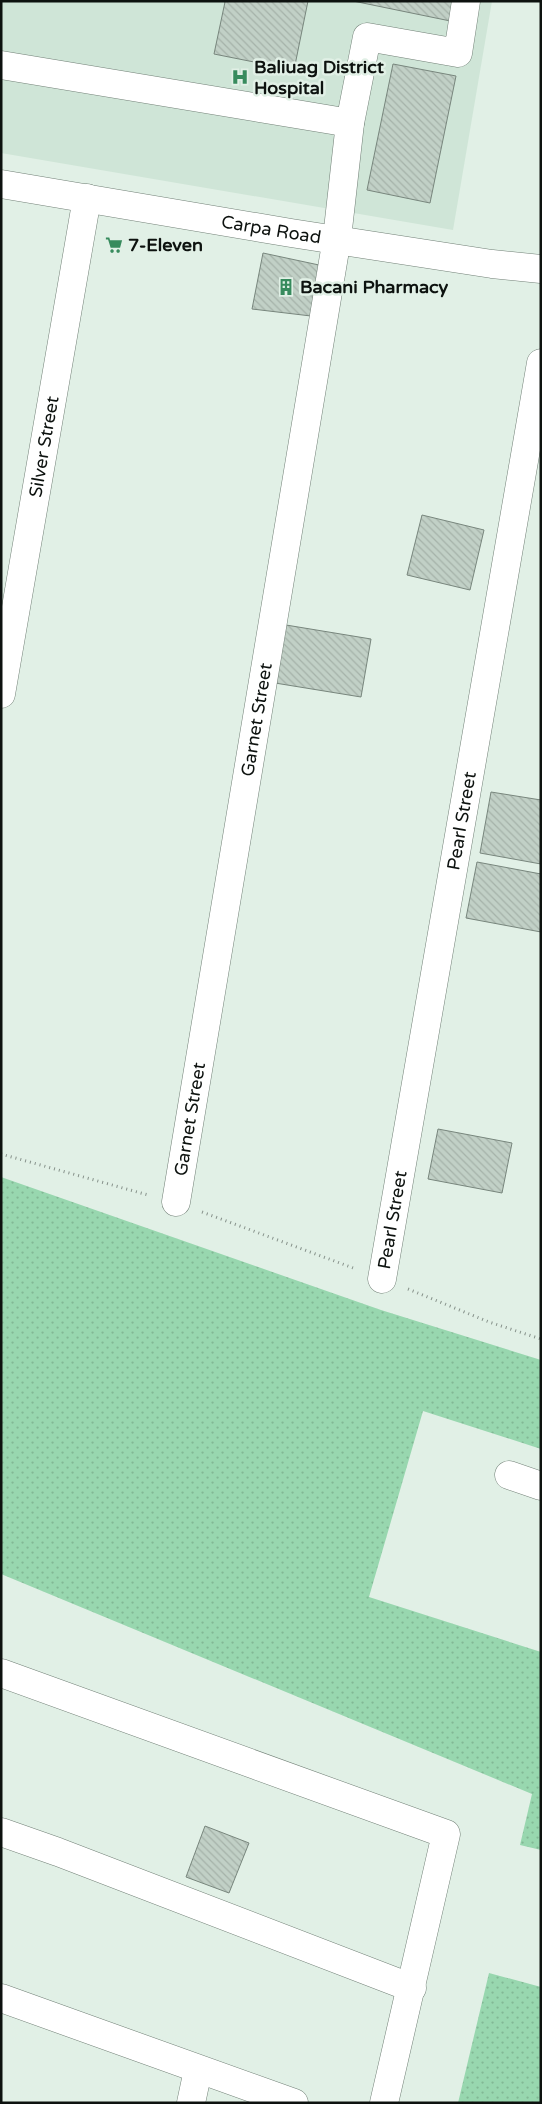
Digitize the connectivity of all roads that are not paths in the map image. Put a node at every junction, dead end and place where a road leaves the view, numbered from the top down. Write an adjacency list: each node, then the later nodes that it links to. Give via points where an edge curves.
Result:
1 (466, 1): 3 (street, Garnet Street, via 458,53 367,37)
2 (1, 65): 3 (street)
3 (350, 123): 6 (street, Garnet Street)
4 (1, 184): 5 (street, Carpa Road)
5 (87, 198): 6 (street, Carpa Road); 9 (street, Silver Street)
6 (337, 238): 7 (street, Carpa Road); 10 (street, Garnet Street)
7 (541, 269)
8 (541, 363): 11 (street, Pearl Street)
9 (1, 694)
10 (176, 1202)
11 (382, 1279)
12 (509, 1475): 13 (street)
13 (541, 1486)
14 (1, 1673): 16 (street, via 446,1834)
15 (1, 1832): 16 (street)
16 (412, 1988): 21 (street)
17 (1, 1998): 18 (street)
18 (198, 2070): 19 (street); 20 (street)
19 (191, 2103)
20 (294, 2103)
21 (384, 2103)

